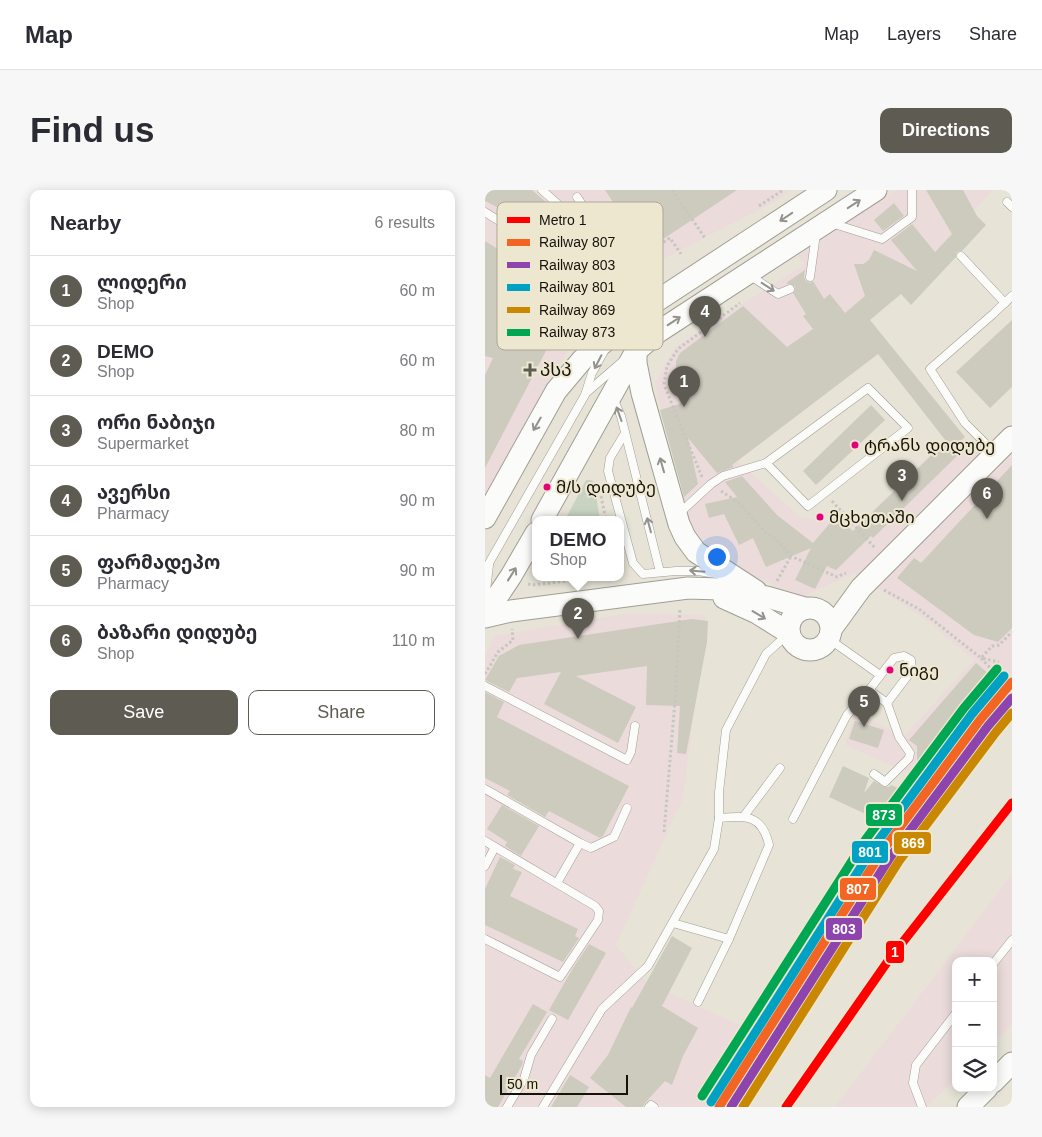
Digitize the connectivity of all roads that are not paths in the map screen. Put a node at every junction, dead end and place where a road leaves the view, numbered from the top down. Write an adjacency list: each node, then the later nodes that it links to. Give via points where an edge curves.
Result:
1 (542, 190): 6 (lane)
2 (826, 190): 16 (street, one-way to 16)
3 (876, 190): 10 (street, one-way to 3)
4 (912, 190): 10 (lane, via 912,217 882,239)
5 (577, 197): 7 (lane)
6 (555, 202)
7 (580, 202)
8 (485, 212): 9 (lane)
9 (497, 220)
10 (822, 226): 12 (street); 13 (lane)
11 (961, 256): 17 (lane)
12 (747, 274): 14 (lane, one-way to 14, via 778,294); 18 (street, one-way to 12)
13 (810, 277)
14 (791, 289)
15 (1012, 296): 17 (lane)
16 (663, 297)
17 (1005, 303): 26 (lane, via 930,369 965,423)
18 (663, 329)
19 (594, 350): 31 (street, one-way to 31, via 559,387)
20 (604, 350): 22 (lane, one-way to 22)
21 (636, 351): 22 (lane); 23 (street); 28 (street, one-way to 21, via 642,393)
22 (585, 395): 34 (lane)
23 (612, 396): 24 (lane, one-way to 23); 29 (street)
24 (625, 433): 30 (lane, via 610,458 608,471); 35 (lane, one-way to 24)
25 (1012, 438): 26 (street)
26 (996, 453): 38 (street, via 887,562)
27 (766, 463): 27 (lane, via 808,506 908,428 868,388); 28 (lane, via 723,476 684,509)
28 (675, 512): 36 (street, via 685,538 695,552)
29 (544, 516)
30 (620, 516)
31 (485, 518)
32 (624, 530): 35 (lane, via 633,563 643,574)
33 (532, 538): 42 (street, one-way to 33)
34 (487, 567): 40 (lane)
35 (660, 572): 36 (lane, one-way to 35, via 698,571)
36 (733, 577): 39 (street)
37 (688, 588): 39 (street); 42 (street); 43 (street, one-way to 43, via 731,600)
38 (870, 588): 41 (street); 44 (street)
39 (772, 590): 41 (street)
40 (485, 600)
41 (811, 609): 43 (street, via 798,612 792,618); 44 (street, via 824,613 829,620)
42 (485, 616)
43 (789, 633): 44 (street, via 799,647 807,650 824,646); 55 (lane, via 766,654 726,730)
44 (830, 633): 45 (lane)
45 (880, 675): 47 (lane); 48 (lane, via 894,658 903,656 911,660 912,670)
46 (485, 686): 49 (lane, via 627,760)
47 (869, 690): 48 (lane); 56 (lane, via 847,716)
48 (887, 703): 51 (lane, via 899,738 910,753 909,758 885,782)
49 (635, 726)
50 (780, 768): 54 (lane)
51 (874, 774)
52 (485, 789): 58 (lane)
53 (627, 808): 58 (lane, via 614,837 591,848)
54 (744, 816): 55 (lane); 64 (lane, via 766,831 769,844)
55 (719, 818): 62 (lane, via 714,850)
56 (793, 819)
57 (485, 841): 59 (lane)
58 (580, 843): 61 (lane)
59 (495, 847): 60 (lane); 61 (lane)
60 (485, 866)
61 (557, 883): 63 (lane, via 599,911 598,920 560,977)
62 (673, 923): 64 (lane); 74 (lane, via 648,966 602,1009)
63 (485, 938)
64 (729, 939): 67 (lane)
65 (1012, 940): 66 (lane)
66 (997, 959)
67 (697, 1002)
68 (952, 1018): 77 (lane, via 916,1064 913,1083)
69 (552, 1019): 73 (lane)
70 (1012, 1063): 71 (street)
71 (997, 1078)
72 (983, 1092): 78 (street)
73 (507, 1107)
74 (543, 1107)
75 (649, 1107): 76 (lane)
76 (654, 1107)
77 (922, 1107)
78 (968, 1107)

